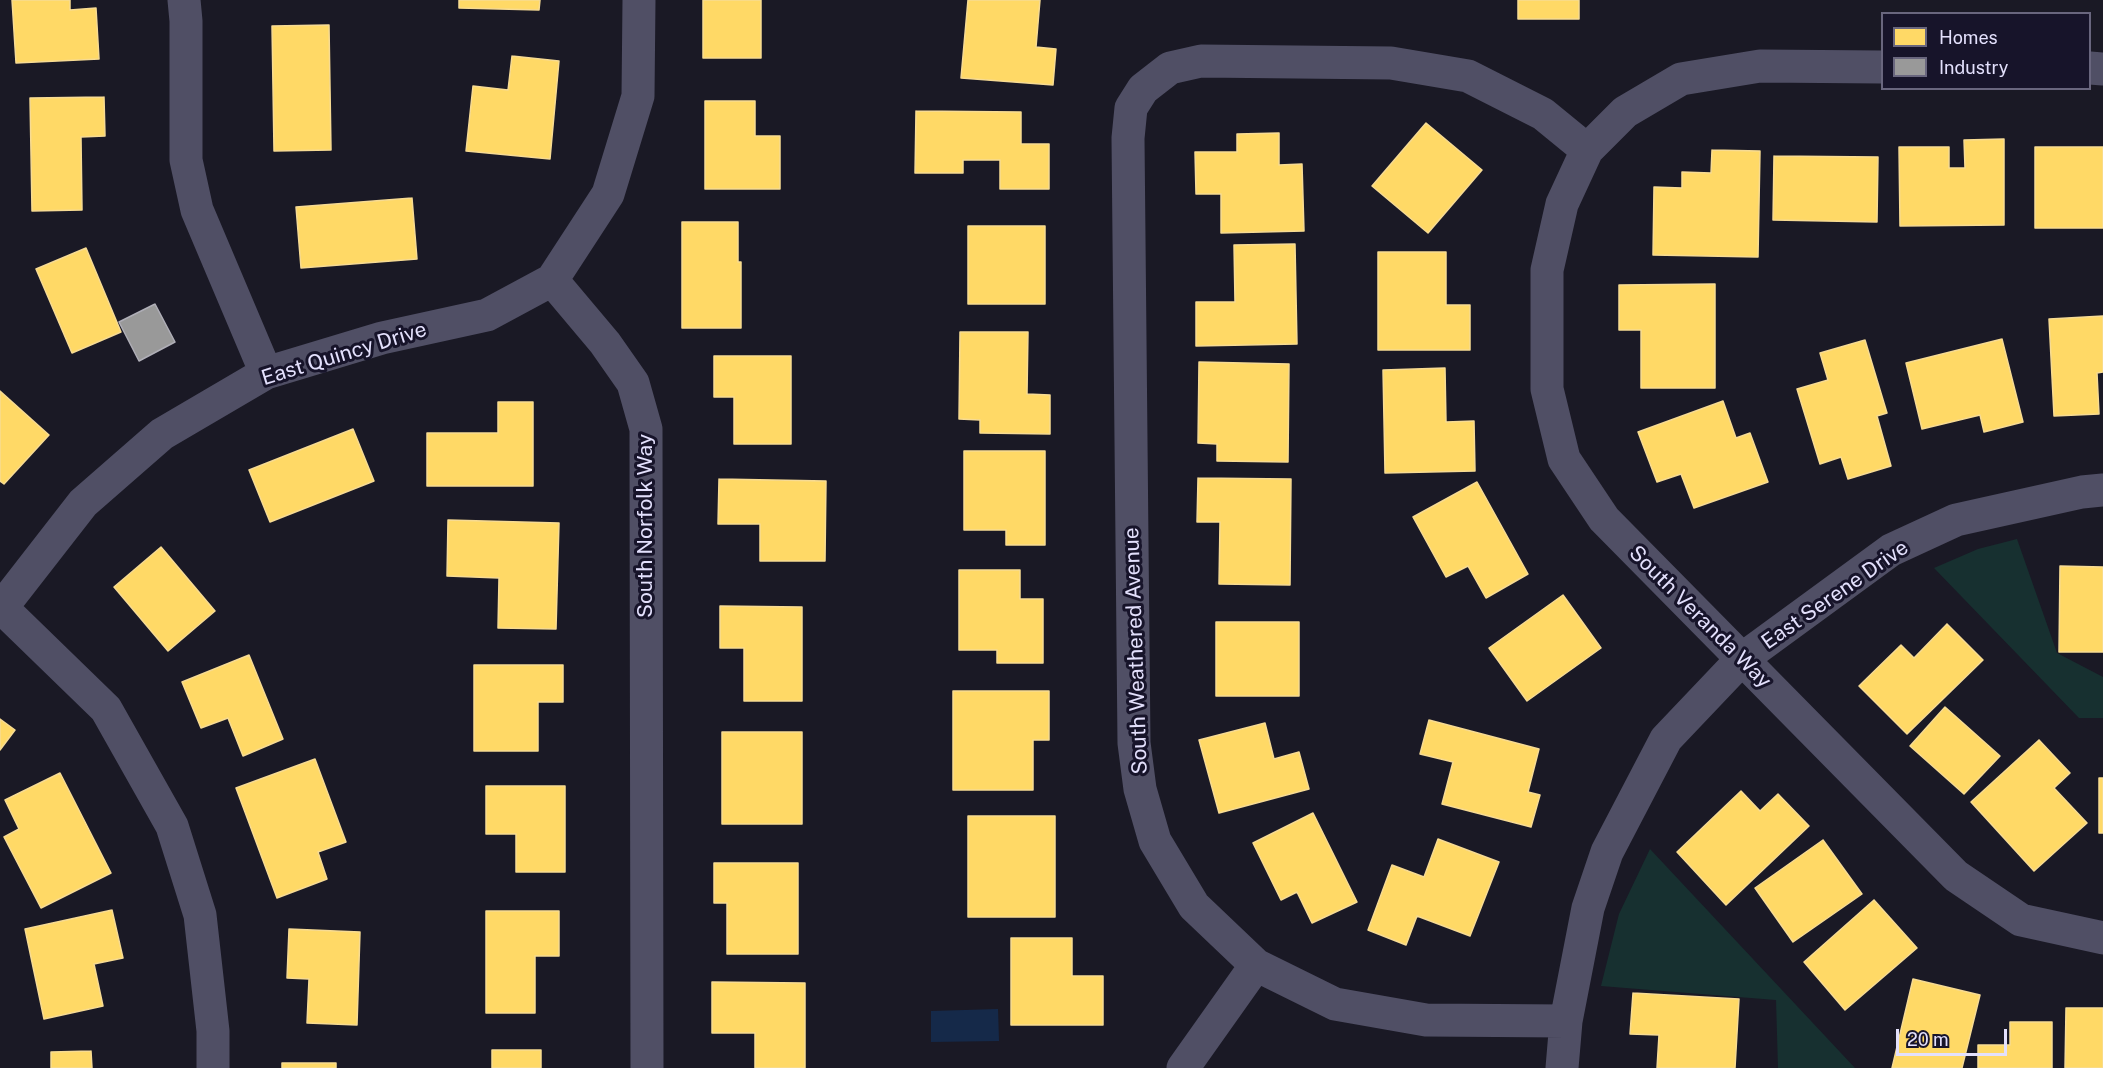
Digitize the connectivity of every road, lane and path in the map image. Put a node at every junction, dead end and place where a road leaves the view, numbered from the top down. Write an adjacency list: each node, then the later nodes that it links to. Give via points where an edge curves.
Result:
1 (184, 0): 6 (street, via 186,160 197,210)
2 (639, 0): 5 (street, via 638,96 609,194)
3 (1881, 67): 4 (street, via 1760,66 1681,79 1625,112)
4 (1587, 150): 9 (street, South Veranda Way, via 1562,204 1548,270 1547,389 1563,459 1604,519); 11 (street, South Weathered Avenue, via 1543,114 1468,76 1391,63 1201,61 1170,68 1143,88 1131,108 1128,138 1134,743 1140,789 1155,842 1194,906)
5 (552, 280): 6 (street, East Quincy Drive, via 487,315 382,339); 14 (street, South Norfolk Way, via 633,383 646,429)
6 (266, 373): 8 (street, East Quincy Drive, via 162,434 83,503)
7 (2103, 490): 9 (street, East Serene Drive, via 1956,520 1891,550)
8 (1, 607): 13 (street, via 106,709 171,826 200,915 213,1031)
9 (1742, 659): 10 (street, South Veranda Way, via 1956,876 2020,920); 12 (street, East Serene Drive, via 1665,739 1607,852 1588,908)
10 (2103, 938)
11 (1256, 965): 12 (street, South Weathered Avenue, via 1335,1004 1426,1020); 15 (street)
12 (1566, 1021): 16 (street, East Serene Drive)
13 (213, 1068)
14 (647, 1068)
15 (1183, 1068)
16 (1562, 1068)

